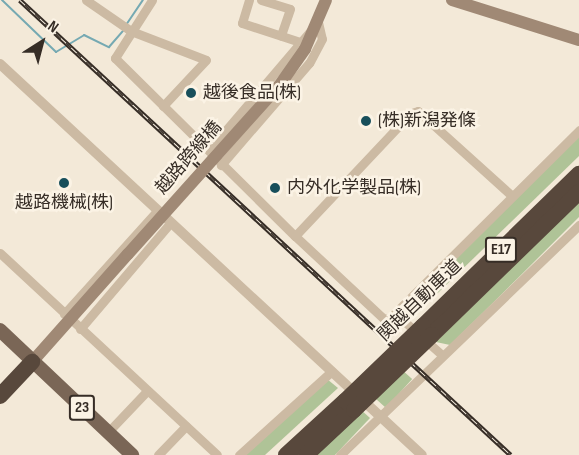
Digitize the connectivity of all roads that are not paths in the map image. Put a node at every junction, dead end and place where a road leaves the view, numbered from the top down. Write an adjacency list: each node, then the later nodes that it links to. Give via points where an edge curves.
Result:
1 (86, 0): 9 (street)
2 (152, 0): 9 (street)
3 (249, 0): 10 (street, via 242,23)
4 (261, 0): 10 (street, via 290,9)
5 (326, 0): 8 (main road, 越路跨線橋)
6 (452, 0): 7 (main road)
7 (486, 5): 11 (main road)
8 (318, 22): 12 (street); 17 (street, via 322,39 309,63); 27 (main road, 越路跨線橋, bridge, via 279,86)
9 (131, 31): 14 (street, via 115,58); 14 (street, via 206,60)
10 (281, 35): 12 (street)
11 (579, 40)
12 (300, 42): 16 (street)
13 (0, 64): 21 (street)
14 (163, 106): 16 (street)
15 (579, 130): 20 (street)
16 (209, 150): 17 (street)
17 (221, 165): 24 (street)
18 (579, 174): 29 (highway, 関越自動車道 / E17)
19 (579, 192): 29 (highway, 関越自動車道 / E17)
20 (512, 196): 24 (street, via 418,111 411,113); 26 (street)
21 (158, 210): 22 (street); 27 (street)
22 (171, 222): 27 (street); 32 (street)
23 (579, 225): 30 (street)
24 (295, 236): 26 (street, via 384,319)
25 (0, 253): 27 (street)
26 (396, 314): 30 (street)
27 (72, 321): 31 (main road, 越路跨線橋); 33 (street)
28 (0, 330): 31 (main road, 23)
29 (428, 331): 35 (highway, 関越自動車道, bridge)
30 (442, 356): 36 (street)
31 (32, 362): 34 (highway); 39 (main road, 23)
32 (332, 371): 36 (street); 44 (street)
33 (147, 391): 38 (street); 39 (street)
34 (0, 396)
35 (350, 405): 37 (highway, 関越自動車道); 40 (highway, 関越自動車道)
36 (380, 417): 47 (street); 48 (street)
37 (323, 421): 45 (highway); 46 (highway, 関越自動車道)
38 (186, 426): 42 (street); 43 (street)
39 (108, 432): 41 (main road, 23)
40 (310, 452)
41 (132, 455)
42 (158, 455)
43 (216, 455)
44 (239, 455)
45 (279, 455)
46 (286, 455)
47 (340, 455)
48 (422, 455)

